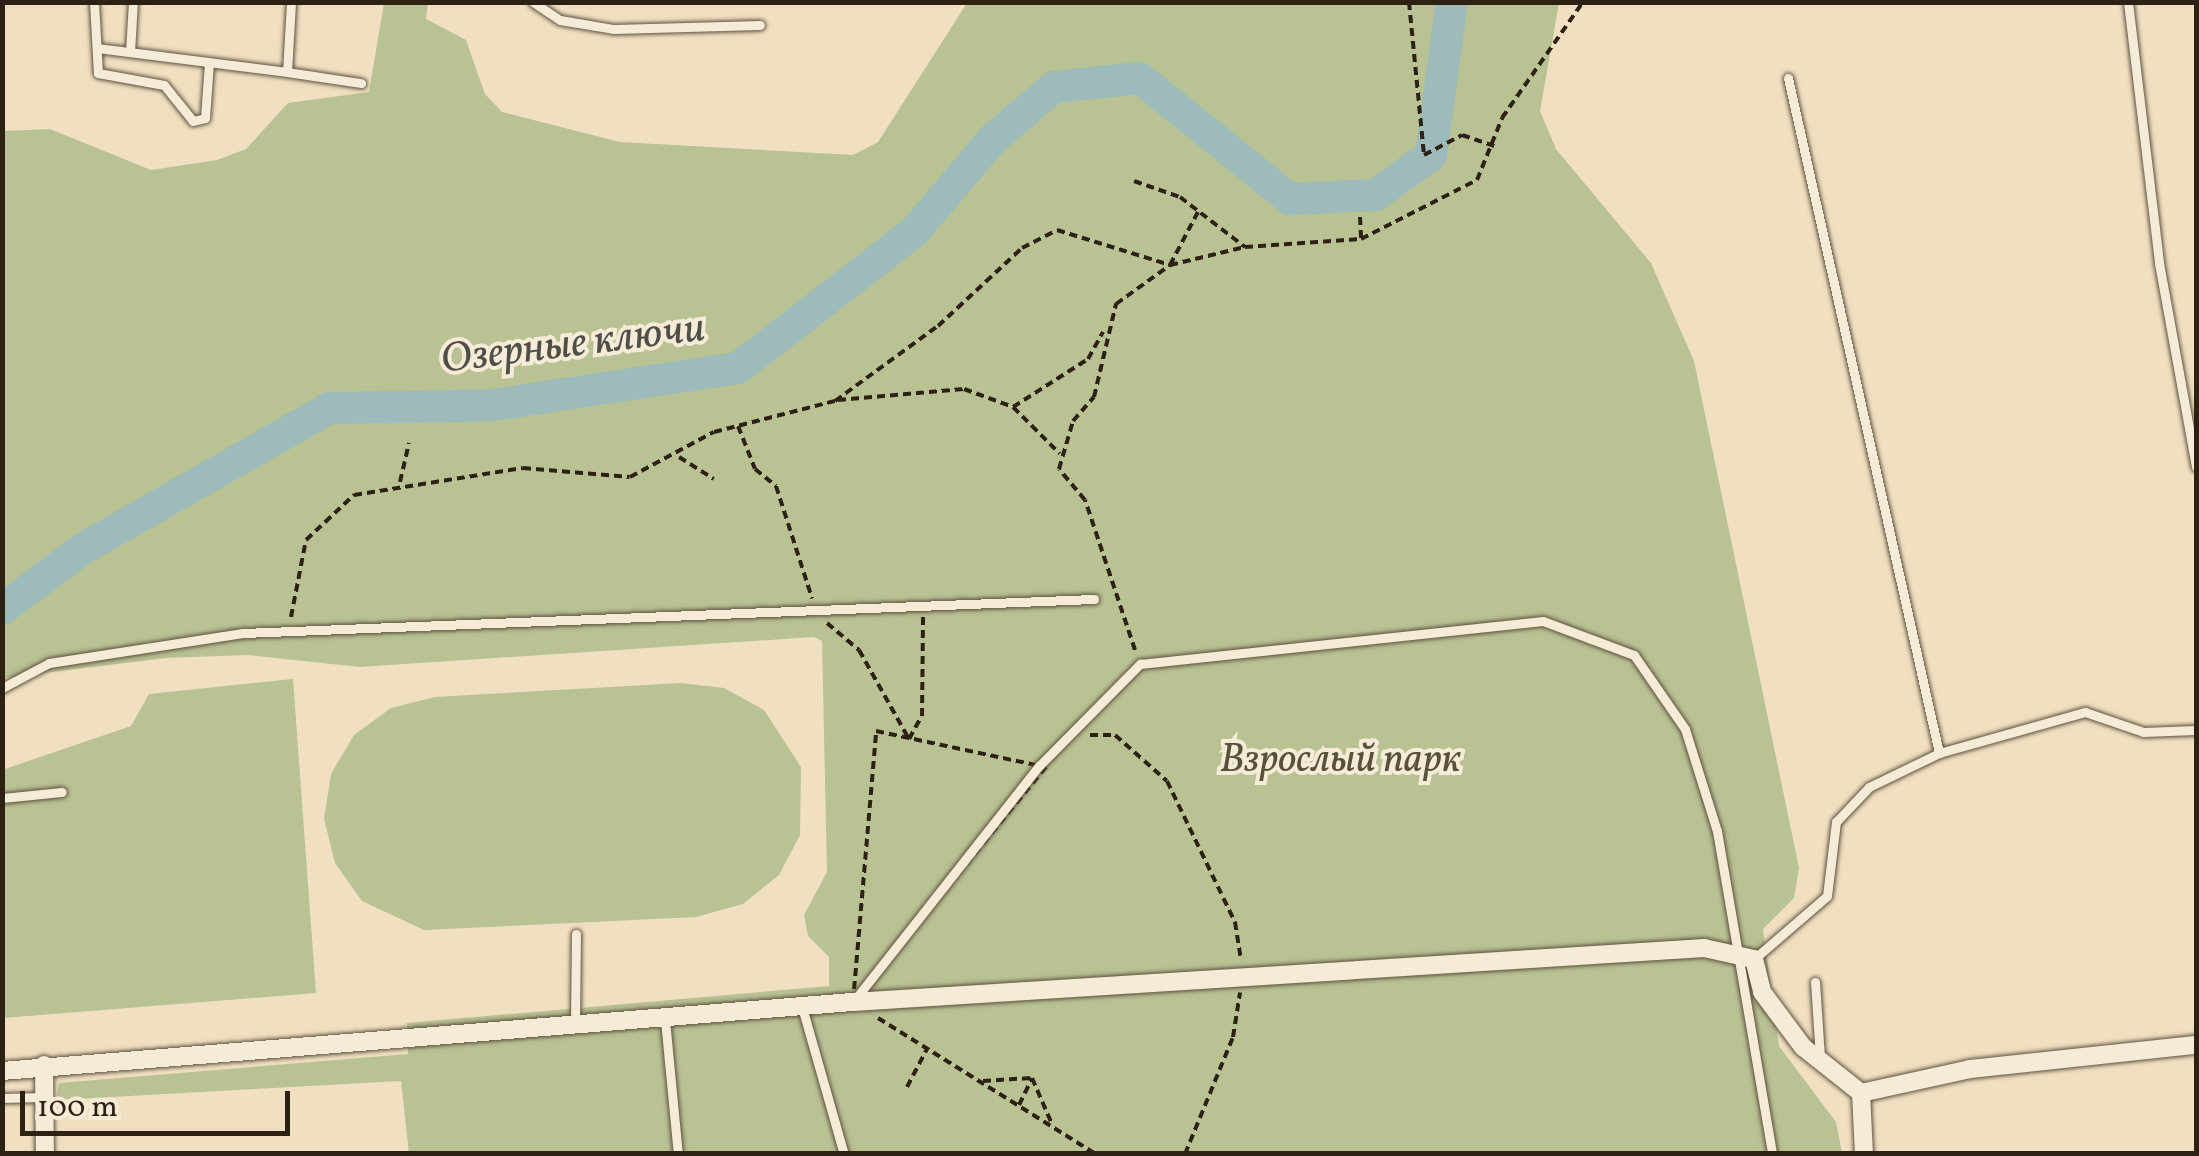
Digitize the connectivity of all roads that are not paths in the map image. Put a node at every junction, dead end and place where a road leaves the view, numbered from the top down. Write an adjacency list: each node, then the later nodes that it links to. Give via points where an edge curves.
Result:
1 (94, 2): 7 (lane)
2 (132, 2): 8 (lane)
3 (291, 2): 10 (lane)
4 (534, 2): 6 (lane, via 560,20 614,28)
5 (2128, 2): 13 (lane, via 2159,263)
6 (760, 25)
7 (98, 48): 8 (lane); 9 (lane, via 98,73 164,85 193,121 205,118)
8 (130, 52): 9 (lane)
9 (209, 62): 10 (lane)
10 (287, 72): 12 (lane)
11 (1788, 78): 17 (lane)
12 (361, 83)
13 (2196, 467)
14 (1094, 599): 15 (lane, via 288,632 111,650 49,664)
15 (2, 688)
16 (2196, 730): 17 (lane, via 2143,732 2085,712)
17 (1939, 753): 22 (lane, via 1842,807 1828,896)
18 (62, 792): 19 (lane)
19 (2, 798)
20 (576, 934): 27 (lane)
21 (1731, 953): 22 (street); 24 (street); 24 (lane, via 1717,831 1686,729 1634,656 1600,638 1517,620 1140,664 1043,767); 38 (lane)
22 (1754, 959): 30 (street, via 1762,992)
23 (1815, 982): 30 (lane)
24 (853, 1002): 25 (street)
25 (802, 1007): 26 (street); 37 (lane)
26 (665, 1020): 27 (street); 36 (lane)
27 (575, 1028): 29 (street)
28 (2196, 1045): 32 (street, via 1970,1069)
29 (44, 1065): 31 (street); 33 (street)
30 (1820, 1066): 32 (street)
31 (2, 1071)
32 (1861, 1093): 39 (street)
33 (43, 1097): 34 (lane); 35 (street)
34 (2, 1098)
35 (44, 1154)
36 (678, 1154)
37 (844, 1154)
38 (1772, 1154)
39 (1864, 1154)

